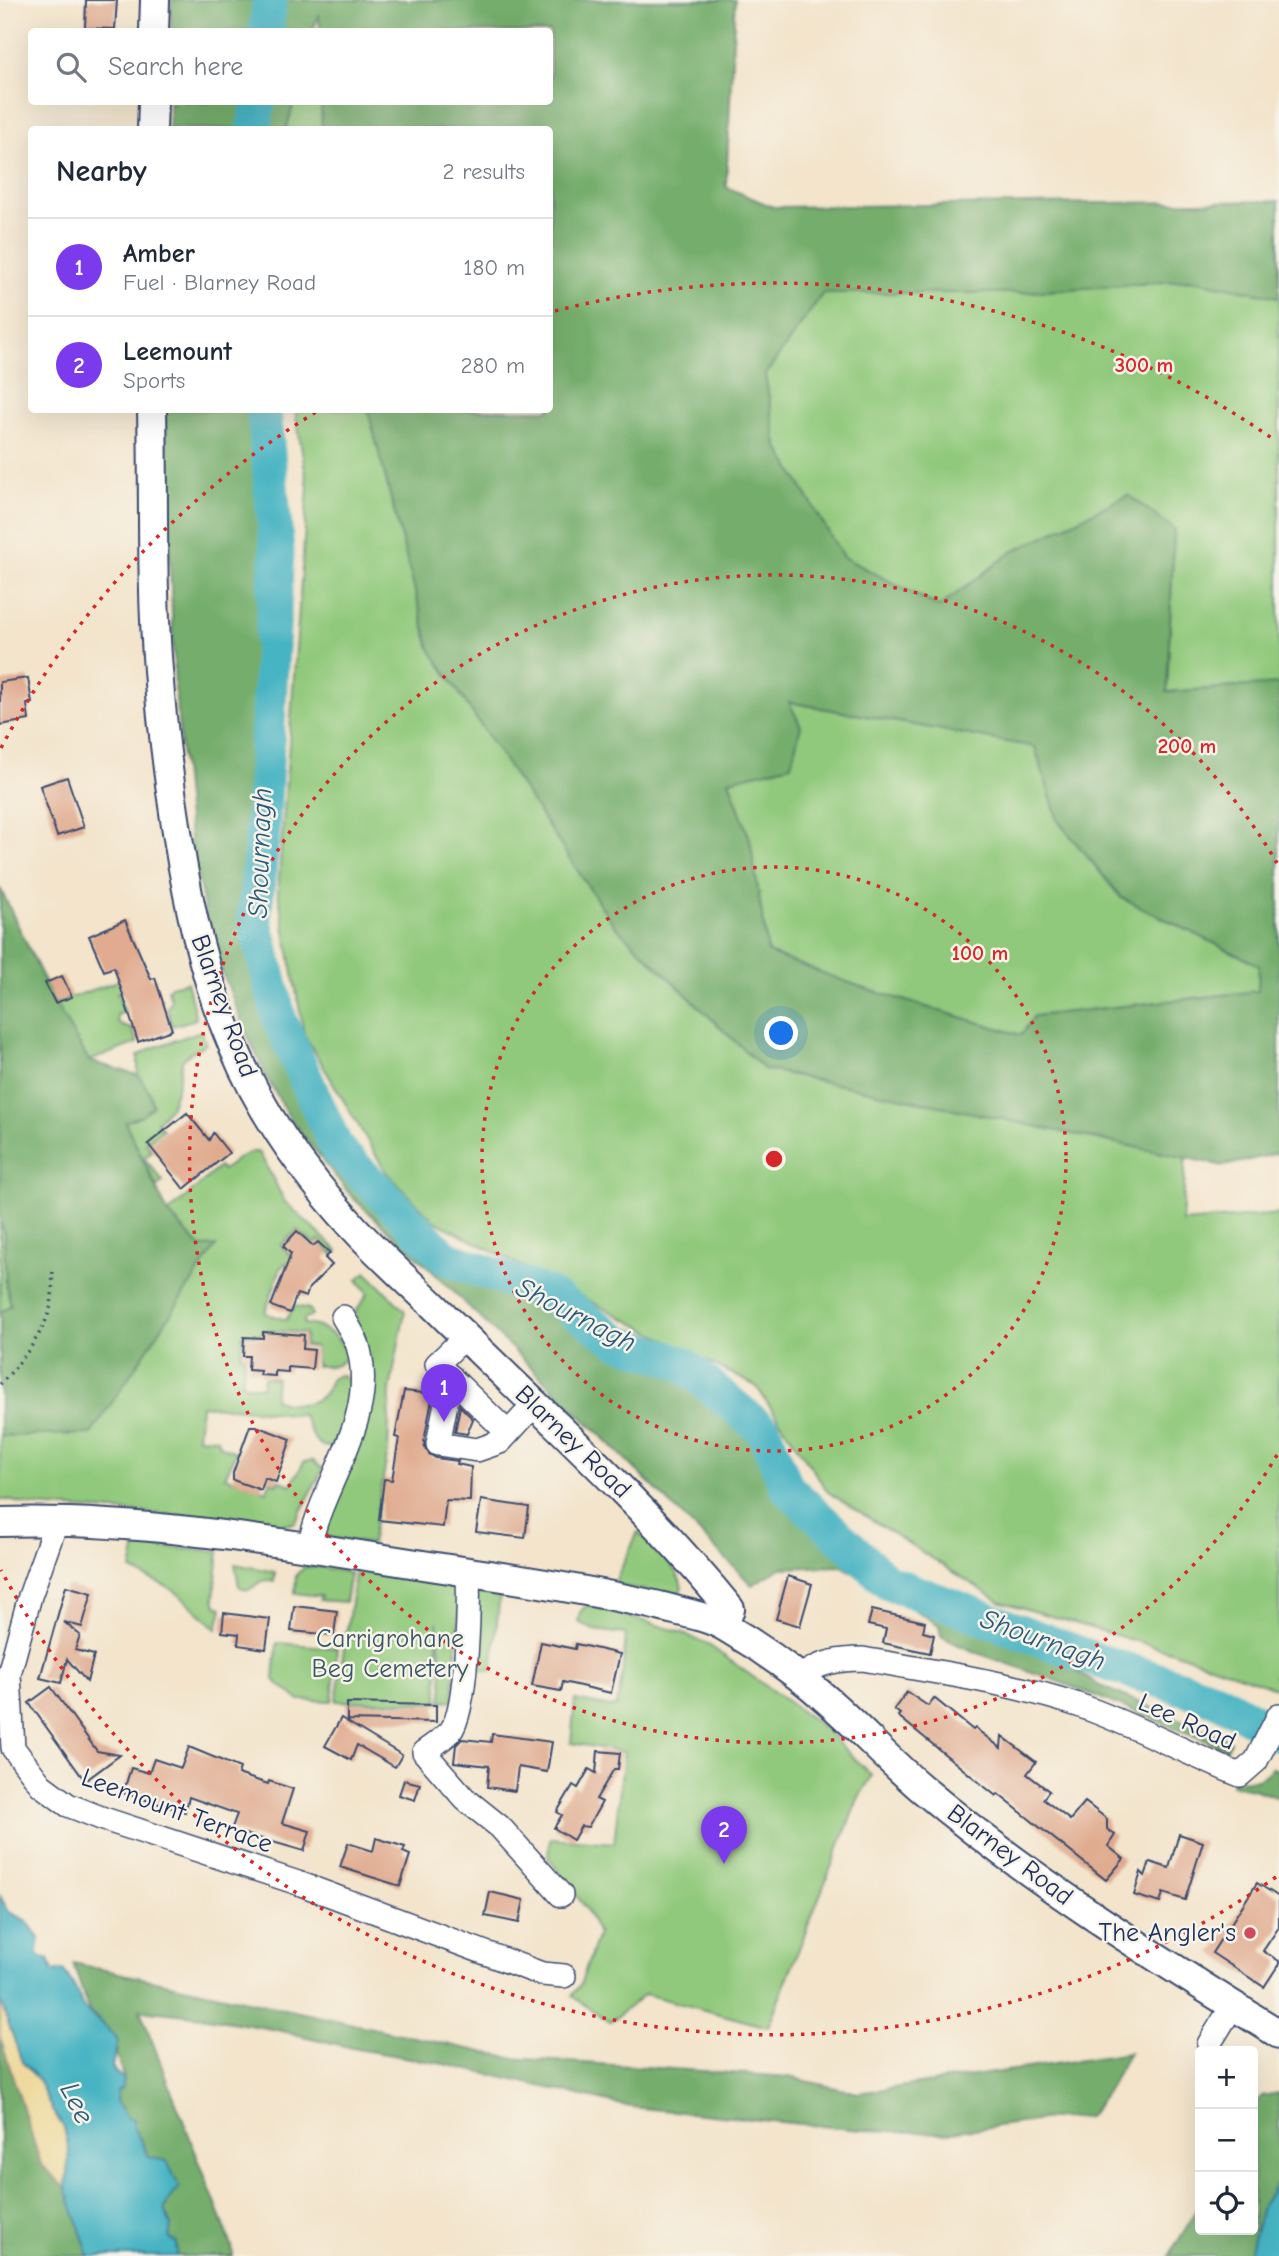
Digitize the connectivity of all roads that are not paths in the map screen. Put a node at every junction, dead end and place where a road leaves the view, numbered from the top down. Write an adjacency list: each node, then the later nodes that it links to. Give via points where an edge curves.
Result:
1 (155, 0): 2 (main road)
2 (154, 28)
3 (153, 105): 4 (main road)
4 (152, 126)
5 (152, 413): 7 (main road, Blarney Road, via 158,670 182,865 206,969 233,1047 261,1103 306,1172 355,1229)
6 (343, 1317): 13 (street, via 358,1345 361,1403 354,1432 314,1523)
7 (465, 1337): 8 (street, via 437,1364); 9 (main road, Blarney Road)
8 (451, 1377): 10 (street); 10 (street, via 438,1444 477,1450 500,1442)
9 (535, 1404): 10 (street); 15 (main road, Blarney Road, via 696,1567 730,1609)
10 (508, 1433)
11 (57, 1520): 12 (main road, Blarney Road); 13 (main road, Blarney Road, via 192,1531); 19 (street, Leemount Terrace, via 9,1674 13,1748 41,1785 68,1805 101,1818 399,1919 542,1974)
12 (0, 1522)
13 (309, 1548): 14 (main road, Blarney Road)
14 (468, 1572): 15 (main road, Blarney Road, via 613,1595); 18 (street, via 460,1711 450,1731 424,1752 465,1800 500,1827)
15 (723, 1625): 16 (main road, Blarney Road)
16 (800, 1677): 17 (street, Lee Road, via 812,1668 842,1659 863,1659 1035,1693 1078,1705 1240,1775 1256,1761); 20 (main road, Blarney Road, via 920,1787 1024,1868)
17 (1279, 1715)
18 (561, 1895)
19 (564, 1976)
20 (1233, 2005): 21 (main road, Blarney Road); 22 (street)
21 (1279, 2034)
22 (1209, 2044)

